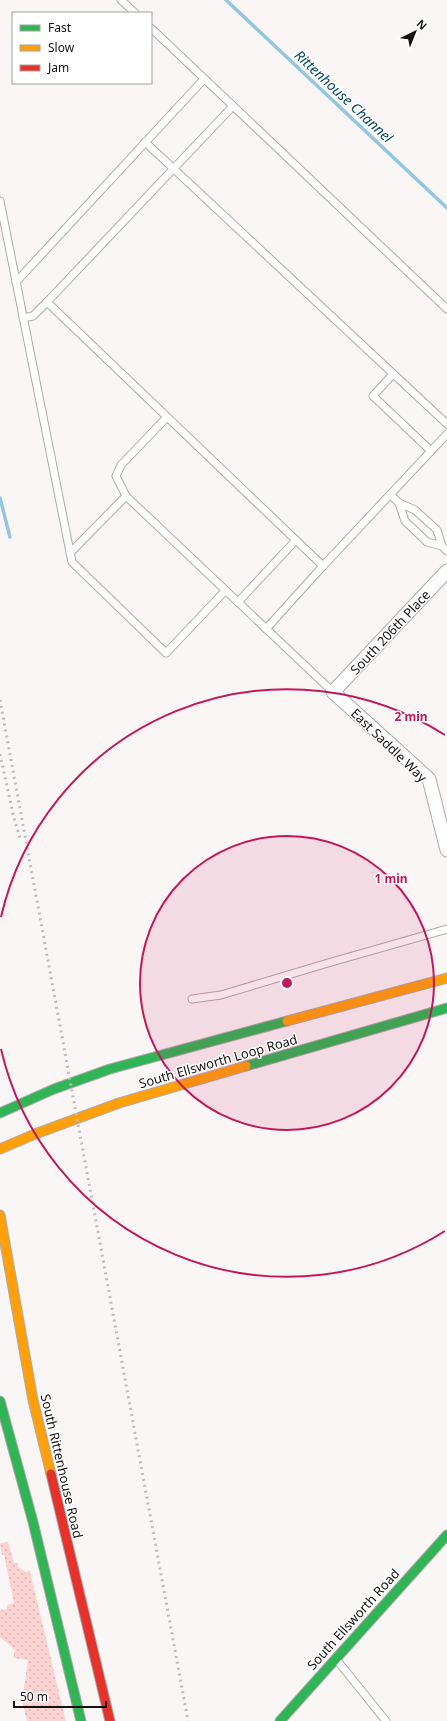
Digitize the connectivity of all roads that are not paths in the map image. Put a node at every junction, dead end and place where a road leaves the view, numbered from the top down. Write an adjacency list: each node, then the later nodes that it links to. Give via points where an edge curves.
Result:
1 (121, 0): 2 (lane)
2 (134, 12)
3 (152, 29): 4 (lane)
4 (204, 79): 5 (lane); 6 (lane)
5 (233, 106): 7 (lane); 11 (lane)
6 (145, 142): 7 (lane); 9 (lane)
7 (173, 168): 10 (lane); 13 (lane)
8 (0, 202): 9 (lane)
9 (16, 282): 12 (lane)
10 (47, 302): 12 (lane, via 33,316); 14 (lane)
11 (447, 309)
12 (23, 318): 23 (lane)
13 (393, 374): 15 (lane); 17 (lane, via 373,396)
14 (167, 417): 19 (lane, via 121,465 116,476); 21 (lane)
15 (447, 424)
16 (447, 434): 17 (lane)
17 (432, 451): 18 (lane)
18 (391, 495): 20 (lane); 24 (lane)
19 (126, 496): 23 (lane); 26 (lane)
20 (399, 503): 22 (lane, via 415,510 437,530); 22 (lane, via 405,521 427,542)
21 (296, 540): 24 (lane); 27 (lane)
22 (444, 548)
23 (70, 554): 26 (lane, via 72,562 166,653)
24 (323, 566): 28 (lane)
25 (447, 571): 29 (street, South 206th Place)
26 (225, 591): 27 (lane)
27 (238, 602): 28 (lane)
28 (266, 629): 29 (lane)
29 (333, 692): 30 (street, East Saddle Way, via 429,779)
30 (447, 850)
31 (447, 929): 33 (lane, via 222,995)
32 (447, 978): 35 (main road, South Ellsworth Loop Road, via 110,1069 79,1079)
33 (192, 999)
34 (447, 1008): 36 (main road, South Ellsworth Loop Road, via 119,1103)
35 (0, 1113)
36 (0, 1149)
37 (0, 1215): 42 (main road, South Rittenhouse Road, via 33,1400)
38 (0, 1401): 41 (main road, via 33,1522)
39 (447, 1535): 40 (main road, South Ellsworth Road)
40 (336, 1658): 43 (main road, South Ellsworth Road); 44 (lane)
41 (81, 1721)
42 (110, 1721)
43 (280, 1721)
44 (386, 1721)

